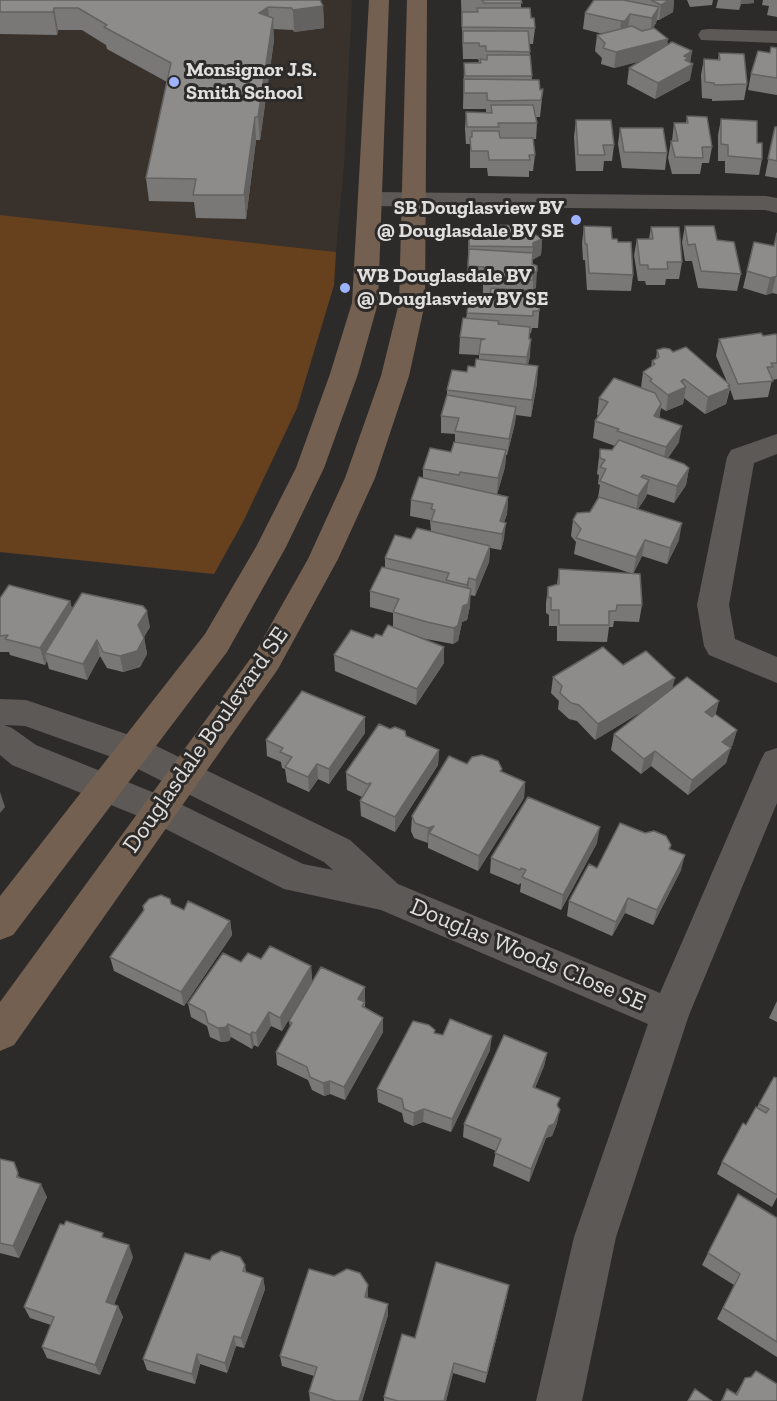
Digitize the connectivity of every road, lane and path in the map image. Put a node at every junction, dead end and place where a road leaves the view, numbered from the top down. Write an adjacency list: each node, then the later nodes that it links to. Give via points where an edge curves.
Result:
1 (379, 0): 5 (street, Douglasdale Boulevard SE)
2 (417, 0): 6 (street, Douglasdale Boulevard SE)
3 (709, 35): 4 (street)
4 (777, 38)
5 (371, 199): 6 (street); 12 (street, Douglasdale Boulevard SE, via 365,303 310,468 271,547 216,643)
6 (414, 199): 7 (street); 14 (street, Douglasdale Boulevard SE, via 412,303 395,376 360,478 323,559 267,660)
7 (777, 206)
8 (777, 444): 9 (street, via 741,457 713,605 720,646)
9 (777, 671)
10 (0, 712): 12 (street, Douglas Woods Close SE, via 26,712)
11 (0, 737): 15 (street, Douglas Woods Close SE, via 24,755)
12 (132, 750): 14 (street, Douglas Woods Close SE); 15 (street, Douglasdale Boulevard SE)
13 (777, 762): 19 (street)
14 (183, 775): 16 (street, Douglasdale Boulevard SE); 17 (street, Douglas Woods Close SE, via 337,851)
15 (106, 786): 16 (street, Douglas Woods Close SE); 18 (street, Douglasdale Boulevard SE)
16 (160, 810): 17 (street, Douglas Woods Close SE, via 297,878); 20 (street, Douglasdale Boulevard SE)
17 (386, 895): 19 (street, Douglas Woods Close SE)
18 (0, 924)
19 (670, 1015): 21 (street, via 595,1237)
20 (0, 1034)
21 (559, 1401)

